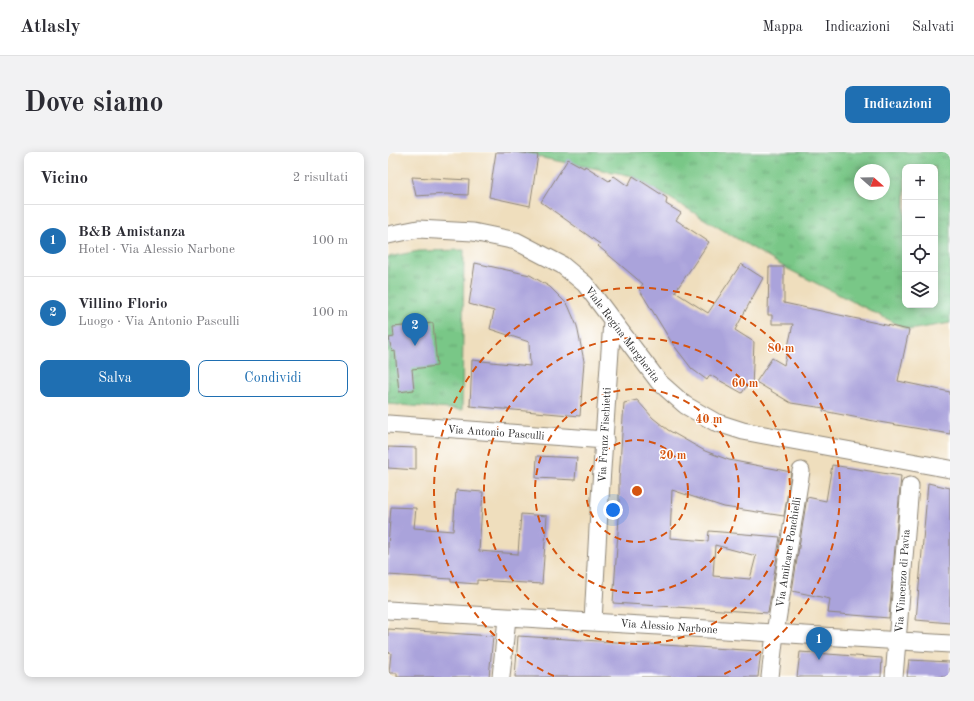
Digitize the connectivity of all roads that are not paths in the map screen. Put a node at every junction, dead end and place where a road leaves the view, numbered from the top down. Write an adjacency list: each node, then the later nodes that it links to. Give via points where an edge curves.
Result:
1 (388, 235): 2 (street, Viale Regina Margherita, via 418,229 474,232 516,241 562,265 585,284)
2 (612, 321): 4 (street, Via Franz Fischietti); 5 (street, Viale Regina Margherita, via 659,382 685,405 715,422 743,431)
3 (388, 424): 4 (street, Via Antonio Pasculli)
4 (605, 440): 10 (street, Via Franz Fischietti)
5 (950, 469)
6 (802, 471): 11 (street, Via Amilcare Ponchielli)
7 (910, 486): 12 (street, Via Vincenzo di Pavia)
8 (388, 610): 9 (street, Via Alessio Narbone)
9 (507, 618): 10 (street, Via Alessio Narbone); 14 (street)
10 (593, 622): 11 (street, Via Alessio Narbone)
11 (775, 633): 12 (street, Via Alessio Narbone); 15 (street, Via Amilcare Ponchielli)
12 (898, 640): 13 (street, Via Alessio Narbone); 16 (street, Via Vincenzo di Pavia)
13 (950, 644)
14 (501, 677)
15 (770, 677)
16 (894, 677)

